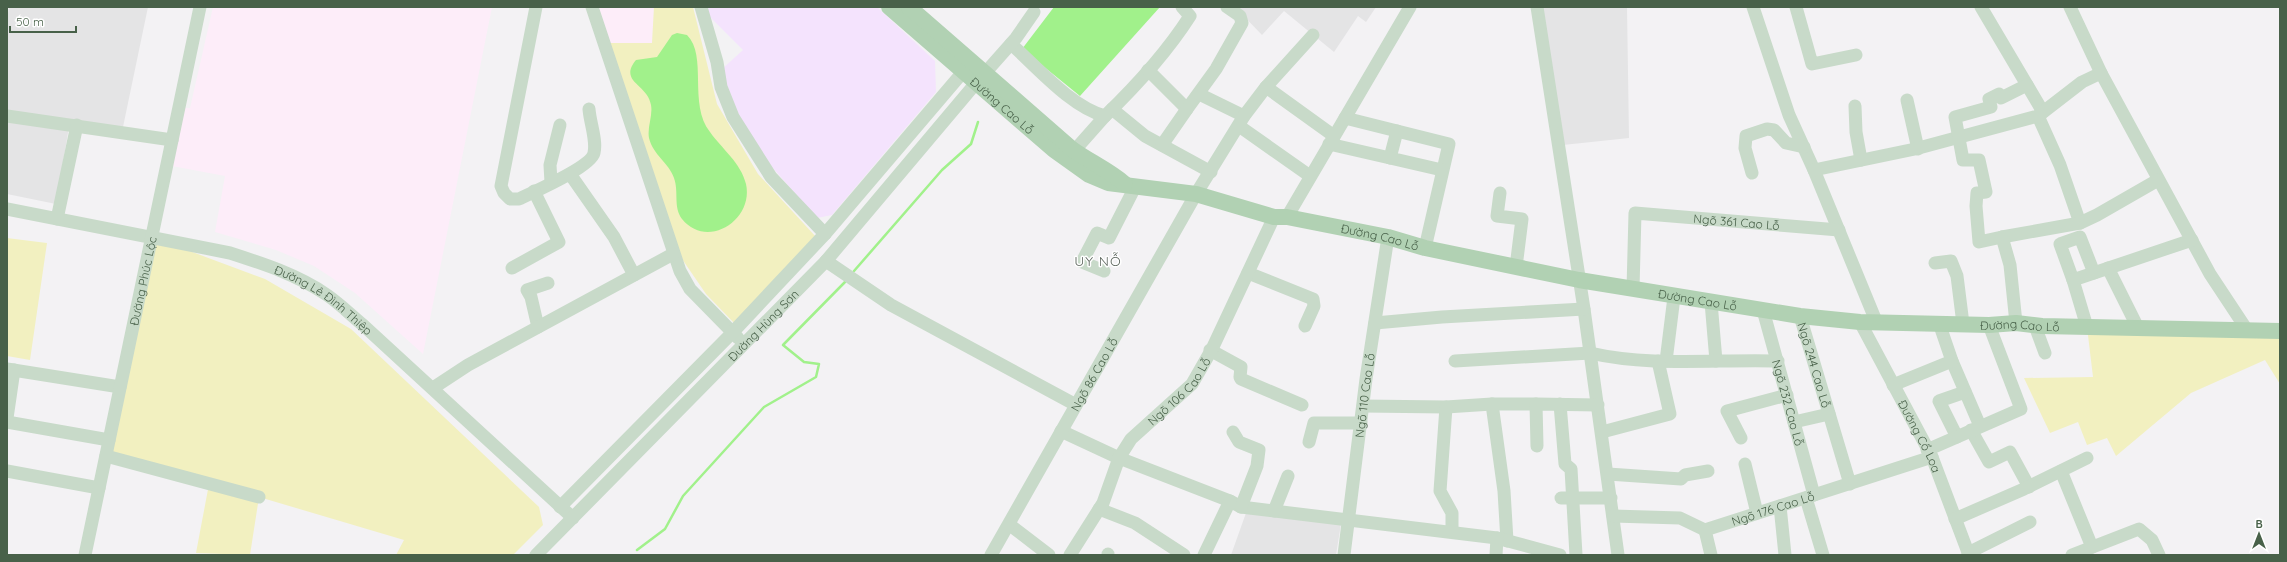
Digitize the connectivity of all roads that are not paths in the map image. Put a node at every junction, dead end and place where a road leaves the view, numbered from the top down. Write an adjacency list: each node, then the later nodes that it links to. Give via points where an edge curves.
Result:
1 (200, 7): 39 (street, Đường Phúc Lộc)
2 (536, 7): 56 (street, via 501,186 510,199 518,199)
3 (592, 7): 70 (street)
4 (701, 7): 64 (street, via 717,62 721,87 733,117 771,177)
5 (888, 7): 20 (main road, Đường Cao Lỗ)
6 (909, 7): 22 (main road, Đường Cao Lỗ)
7 (1226, 7): 25 (street, via 1240,16 1242,23 1216,70)
8 (1410, 7): 33 (street, Ngõ 106 Cao Lỗ)
9 (1537, 7): 80 (street)
10 (1753, 7): 42 (street, via 1789,115)
11 (1796, 7): 18 (street, via 1812,64)
12 (1981, 7): 23 (street)
13 (2070, 7): 21 (street)
14 (1189, 10): 19 (street, via 1180,31)
15 (1034, 12): 17 (street, Đường Hùng Sơn)
16 (1313, 35): 24 (street, Ngõ 86 Cao Lỗ)
17 (1011, 44): 22 (street, Đường Hùng Sơn); 30 (street, via 1089,111)
18 (1856, 55)
19 (1148, 70): 28 (street); 30 (street)
20 (963, 72): 22 (main road, Đường Cao Lỗ); 64 (street)
21 (2101, 73): 31 (street, via 2082,82); 53 (street)
22 (980, 78): 44 (main road, Đường Cao Lỗ); 55 (main road, Đường Cao Lỗ, via 1071,164 1108,183); 71 (street, Đường Hùng Sơn)
23 (2027, 85): 31 (street); 38 (street, via 2001,98 1999,94 1989,99 1991,107 1955,117)
24 (1266, 87): 34 (street, Ngõ 86 Cao Lỗ); 40 (street)
25 (1199, 94): 28 (street); 34 (street)
26 (1907, 100): 43 (street)
27 (1855, 106): 46 (street)
28 (1187, 108): 41 (street)
29 (589, 109): 51 (street, via 594,154 591,160)
30 (1108, 112): 41 (street); 44 (street)
31 (2040, 114): 38 (street); 62 (street)
32 (7, 116): 35 (street)
33 (1345, 118): 37 (street); 40 (street, Ngõ 106 Cao Lỗ)
34 (1242, 121): 49 (street, Ngõ 86 Cao Lỗ); 52 (street)
35 (77, 125): 39 (street); 61 (street)
36 (560, 125): 54 (street, via 550,165)
37 (1397, 132): 45 (street); 47 (street, via 1449,144)
38 (1959, 138): 43 (street); 67 (street, via 1964,160 1979,160 1986,192 1977,193 1979,242)
39 (172, 140): 65 (street, Đường Phúc Lộc)
40 (1332, 140): 45 (street); 52 (street, Ngõ 106 Cao Lỗ)
41 (1162, 145): 49 (street)
42 (1804, 147): 48 (street); 50 (street, via 1786,143 1774,130 1768,129 1746,136 1745,148)
43 (1918, 149): 46 (street)
44 (1074, 151): 55 (main road, Đường Cao Lỗ, via 1112,172)
45 (1390, 158): 47 (street)
46 (1861, 160): 48 (street)
47 (1442, 170): 69 (street)
48 (1814, 170): 63 (street)
49 (1211, 172): 58 (street, Ngõ 86 Cao Lỗ)
50 (1752, 173)
51 (570, 174): 54 (street); 79 (street, via 614,237)
52 (1310, 176): 60 (street, Ngõ 106 Cao Lỗ)
53 (2158, 180): 62 (street); 68 (street)
54 (551, 182): 56 (street)
55 (1130, 186): 58 (main road, Đường Cao Lỗ); 76 (street, via 1109,238 1097,233 1082,262)
56 (534, 191): 74 (street, via 559,242)
57 (1500, 193): 73 (street, via 1497,216 1522,219)
58 (1196, 194): 60 (main road, Đường Cao Lỗ); 119 (street, Ngõ 86 Cao Lỗ)
59 (7, 209): 61 (street, Đường Lê Đình Thiệp)
60 (1281, 217): 66 (main road, Đường Cao Lỗ); 77 (street, Ngõ 106 Cao Lỗ)
61 (57, 219): 65 (street, Đường Lê Đình Thiệp)
62 (2080, 223): 67 (street)
63 (1839, 230): 83 (street, Ngõ 361 Cao Lỗ, via 1635,213); 89 (street)
64 (825, 234): 103 (street)
65 (152, 237): 115 (street, Đường Phúc Lộc); 116 (street, Đường Lê Đình Thiệp, via 230,253 300,279 328,296)
66 (1388, 237): 69 (main road, Đường Cao Lỗ); 91 (street, Ngõ 110 Cao Lỗ)
67 (2002, 237): 93 (street, via 2010,265)
68 (2192, 240): 75 (street); 101 (street, via 2210,274)
69 (1425, 248): 73 (main road, Đường Cao Lỗ)
70 (673, 254): 79 (street); 103 (street, via 690,289)
71 (826, 261): 104 (street, Đường Hùng Sơn); 119 (street, via 891,305)
72 (1936, 263): 94 (street, via 1951,261 1957,276)
73 (1516, 266): 80 (main road, Đường Cao Lỗ)
74 (512, 268)
75 (2108, 268): 78 (street); 100 (street)
76 (1104, 271)
77 (1248, 273): 96 (street, via 1313,299 1314,306); 105 (street, Ngõ 106 Cao Lỗ)
78 (2094, 273): 81 (street); 81 (street, via 2080,237 2060,244)
79 (634, 275): 98 (street)
80 (1579, 280): 83 (main road, Đường Cao Lỗ); 86 (street)
81 (2073, 280): 99 (street)
82 (548, 283): 98 (street, via 527,290)
83 (1633, 289): 84 (main road, Đường Cao Lỗ)
84 (1674, 297): 85 (main road, Đường Cao Lỗ); 108 (street)
85 (1711, 302): 87 (main road, Đường Cao Lỗ); 110 (street)
86 (1584, 309): 91 (street); 106 (street)
87 (1763, 310): 88 (main road, Đường Cao Lỗ); 111 (street, Ngõ 232 Cao Lỗ)
88 (1800, 316): 90 (main road, Đường Cao Lỗ); 127 (street, Ngõ 244 Cao Lỗ)
89 (1876, 321): 90 (main road, Đường Cao Lỗ); 92 (main road, Đường Cao Lỗ)
90 (1860, 322): 114 (street, Đường Cổ Loa)
91 (1375, 323): 125 (street, Ngõ 110 Cao Lỗ)
92 (1939, 323): 94 (main road, Đường Cao Lỗ); 112 (street)
93 (2016, 323): 95 (main road, Đường Cao Lỗ); 97 (main road, Đường Cao Lỗ)
94 (1963, 324): 95 (main road, Đường Cao Lỗ)
95 (1989, 325): 132 (street, Ngõ 176 Cao Lỗ, via 2021,409)
96 (1305, 326)
97 (2035, 326): 99 (main road, Đường Cao Lỗ); 107 (street)
98 (538, 327): 116 (street, via 468,365)
99 (2087, 327): 100 (main road, Đường Cao Lỗ)
100 (2138, 328): 101 (main road, Đường Cao Lỗ)
101 (2247, 330): 102 (main road, Đường Cao Lỗ)
102 (2280, 331)
103 (733, 332): 104 (street); 160 (street)
104 (745, 345): 165 (street, Đường Hùng Sơn)
105 (1210, 350): 123 (street, via 1241,367 1241,379); 143 (street, Ngõ 106 Cao Lỗ, via 1192,384 1131,439)
106 (1590, 353): 108 (street, via 1607,357); 109 (street); 124 (street)
107 (2045, 353)
108 (1662, 360): 110 (street); 135 (street, via 1670,414)
109 (1455, 361)
110 (1716, 361): 111 (street)
111 (1778, 361): 118 (street, Ngõ 232 Cao Lỗ)
112 (1952, 361): 114 (street); 117 (street)
113 (11, 370): 115 (street); 128 (street)
114 (1893, 385): 141 (street, Đường Cổ Loa)
115 (120, 387): 138 (street, Đường Phúc Lộc)
116 (434, 388): 160 (street, Đường Lê Đình Thiệp)
117 (1965, 392): 132 (street); 136 (street, via 1939,402)
118 (1787, 395): 130 (street, Ngõ 232 Cao Lỗ); 137 (street, via 1727,411)
119 (1076, 404): 133 (street, Ngõ 86 Cao Lỗ)
120 (1492, 404): 121 (street); 126 (street); 172 (street, via 1504,491)
121 (1536, 404): 122 (street); 140 (street)
122 (1560, 404): 124 (street); 156 (street, via 1565,464 1571,469)
123 (1302, 405)
124 (1598, 405): 135 (street)
125 (1363, 406): 126 (street); 131 (street, Ngõ 110 Cao Lỗ)
126 (1446, 407): 171 (street, via 1440,491 1452,513)
127 (1829, 414): 130 (street); 151 (street, Ngõ 244 Cao Lỗ)
128 (7, 418)
129 (7, 422): 138 (street)
130 (1794, 422): 154 (street, Ngõ 232 Cao Lỗ)
131 (1361, 423): 139 (street, via 1314,423); 166 (street, Ngõ 110 Cao Lỗ)
132 (1975, 428): 136 (street, Ngõ 176 Cao Lỗ); 152 (street, via 1989,462 2010,452)
133 (1061, 431): 143 (street); 169 (street, Ngõ 86 Cao Lỗ)
134 (1233, 432): 158 (street, via 1239,442 1259,450 1257,466)
135 (1602, 432): 149 (street)
136 (1957, 436): 141 (street, Ngõ 176 Cao Lỗ)
137 (1741, 438)
138 (109, 440): 142 (street, Đường Phúc Lộc)
139 (1309, 442)
140 (1537, 446)
141 (1929, 454): 151 (street, Ngõ 176 Cao Lỗ); 167 (street, Đường Cổ Loa)
142 (106, 456): 153 (street, Đường Phúc Lộc); 155 (street)
143 (1119, 458): 158 (street); 161 (street, Ngõ 106 Cao Lỗ)
144 (2087, 458): 148 (street)
145 (1745, 464): 163 (street)
146 (7, 471): 153 (street)
147 (1708, 471): 149 (street, via 1685,475 1681,479)
148 (2061, 471): 152 (street); 173 (street)
149 (1608, 474): 157 (street)
150 (1288, 476): 162 (street)
151 (1850, 484): 154 (street, Ngõ 176 Cao Lỗ)
152 (2029, 487): 167 (street)
153 (99, 488): 175 (street, Đường Phúc Lộc)
154 (1810, 496): 159 (street, Ngõ 176 Cao Lỗ); 189 (street, Ngõ 232 Cao Lỗ)
155 (259, 497)
156 (1567, 498): 157 (street); 185 (street)
157 (1611, 498): 164 (street)
158 (1236, 504): 162 (street); 181 (street)
159 (1780, 506): 163 (street, Ngõ 176 Cao Lỗ); 188 (street)
160 (560, 507): 165 (street, Đường Lê Đình Thiệp)
161 (1099, 509): 179 (street, Ngõ 106 Cao Lỗ); 180 (street, via 1135,523)
162 (1274, 511): 166 (street)
163 (1757, 513): 170 (street, Ngõ 176 Cao Lỗ)
164 (1613, 516): 170 (street, via 1680,518); 186 (street)
165 (572, 518): 176 (street, Đường Hùng Sơn)
166 (1350, 519): 171 (street); 182 (street, Ngõ 110 Cao Lỗ)
167 (1955, 519): 174 (street, Đường Cổ Loa)
168 (2030, 522): 174 (street)
169 (1010, 525): 177 (street, Ngõ 86 Cao Lỗ); 178 (street)
170 (1705, 530): 187 (street)
171 (1452, 531): 172 (street)
172 (1502, 539): 183 (street); 184 (street)
173 (2092, 547): 190 (street); 191 (street, via 2139,529 2152,540)
174 (1968, 554)
175 (85, 555)
176 (536, 555)
177 (991, 555)
178 (1049, 555)
179 (1070, 555)
180 (1184, 555)
181 (1204, 555)
182 (1344, 555)
183 (1496, 555)
184 (1560, 555)
185 (1576, 555)
186 (1618, 555)
187 (1711, 555)
188 (1785, 555)
189 (1823, 555)
190 (2072, 555)
191 (2159, 555)

